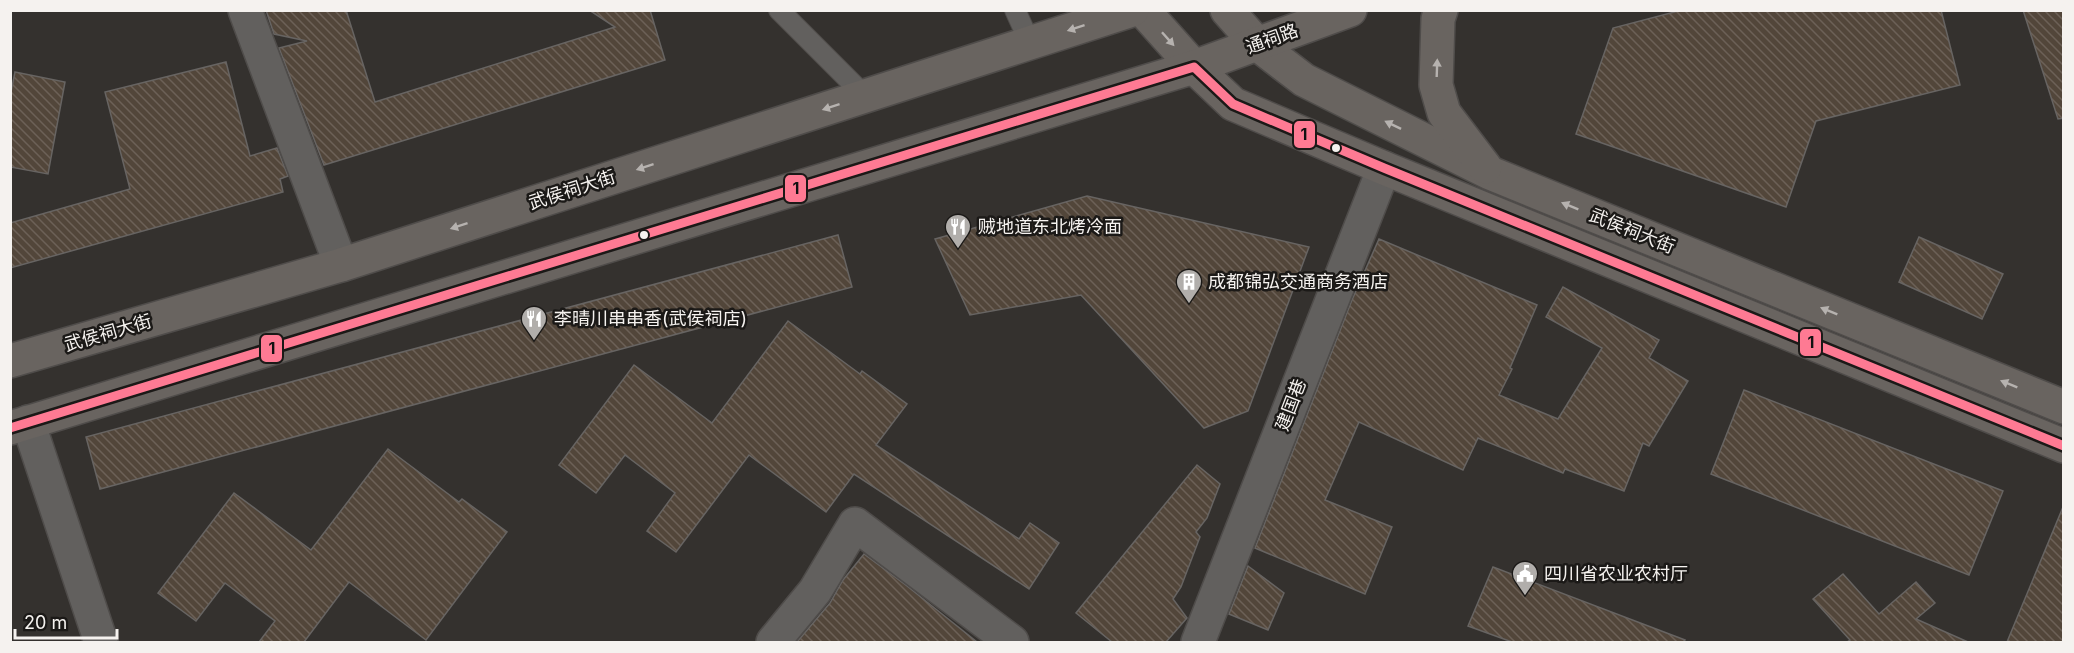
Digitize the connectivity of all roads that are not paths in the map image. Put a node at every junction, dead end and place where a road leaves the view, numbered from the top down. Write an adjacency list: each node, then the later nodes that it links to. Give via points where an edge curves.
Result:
1 (244, 10): 15 (street)
2 (779, 10): 12 (lane)
3 (1015, 10): 9 (lane)
4 (1132, 10): 9 (main road, 武侯祠大街, one-way to 9)
5 (1143, 10): 11 (main road, 武侯祠大街, one-way to 11)
6 (1227, 10): 10 (main road, 武侯祠大街)
7 (1350, 10): 10 (main road, 通祠路)
8 (1441, 10): 14 (main road, one-way to 8, via 1444,113 1436,85)
9 (1030, 43): 12 (main road, 武侯祠大街)
10 (1257, 44): 11 (main road, 通祠路); 14 (main road, 武侯祠大街, one-way to 10, via 1304,80)
11 (1194, 67): 13 (main road, 武侯祠大街, via 1233,104); 18 (main road)
12 (865, 96): 15 (main road, 武侯祠大街, one-way to 15)
13 (1384, 168): 19 (main road, 武侯祠大街); 23 (street, 建国巷)
14 (1490, 173): 17 (main road, 武侯祠大街, one-way to 14)
15 (341, 265): 16 (main road, 武侯祠大街)
16 (10, 361)
17 (2064, 406)
18 (19, 425): 20 (street)
19 (2064, 446)
20 (101, 642)
21 (773, 642): 22 (street, via 815,591 855,524)
22 (1011, 642)
23 (1198, 642)

